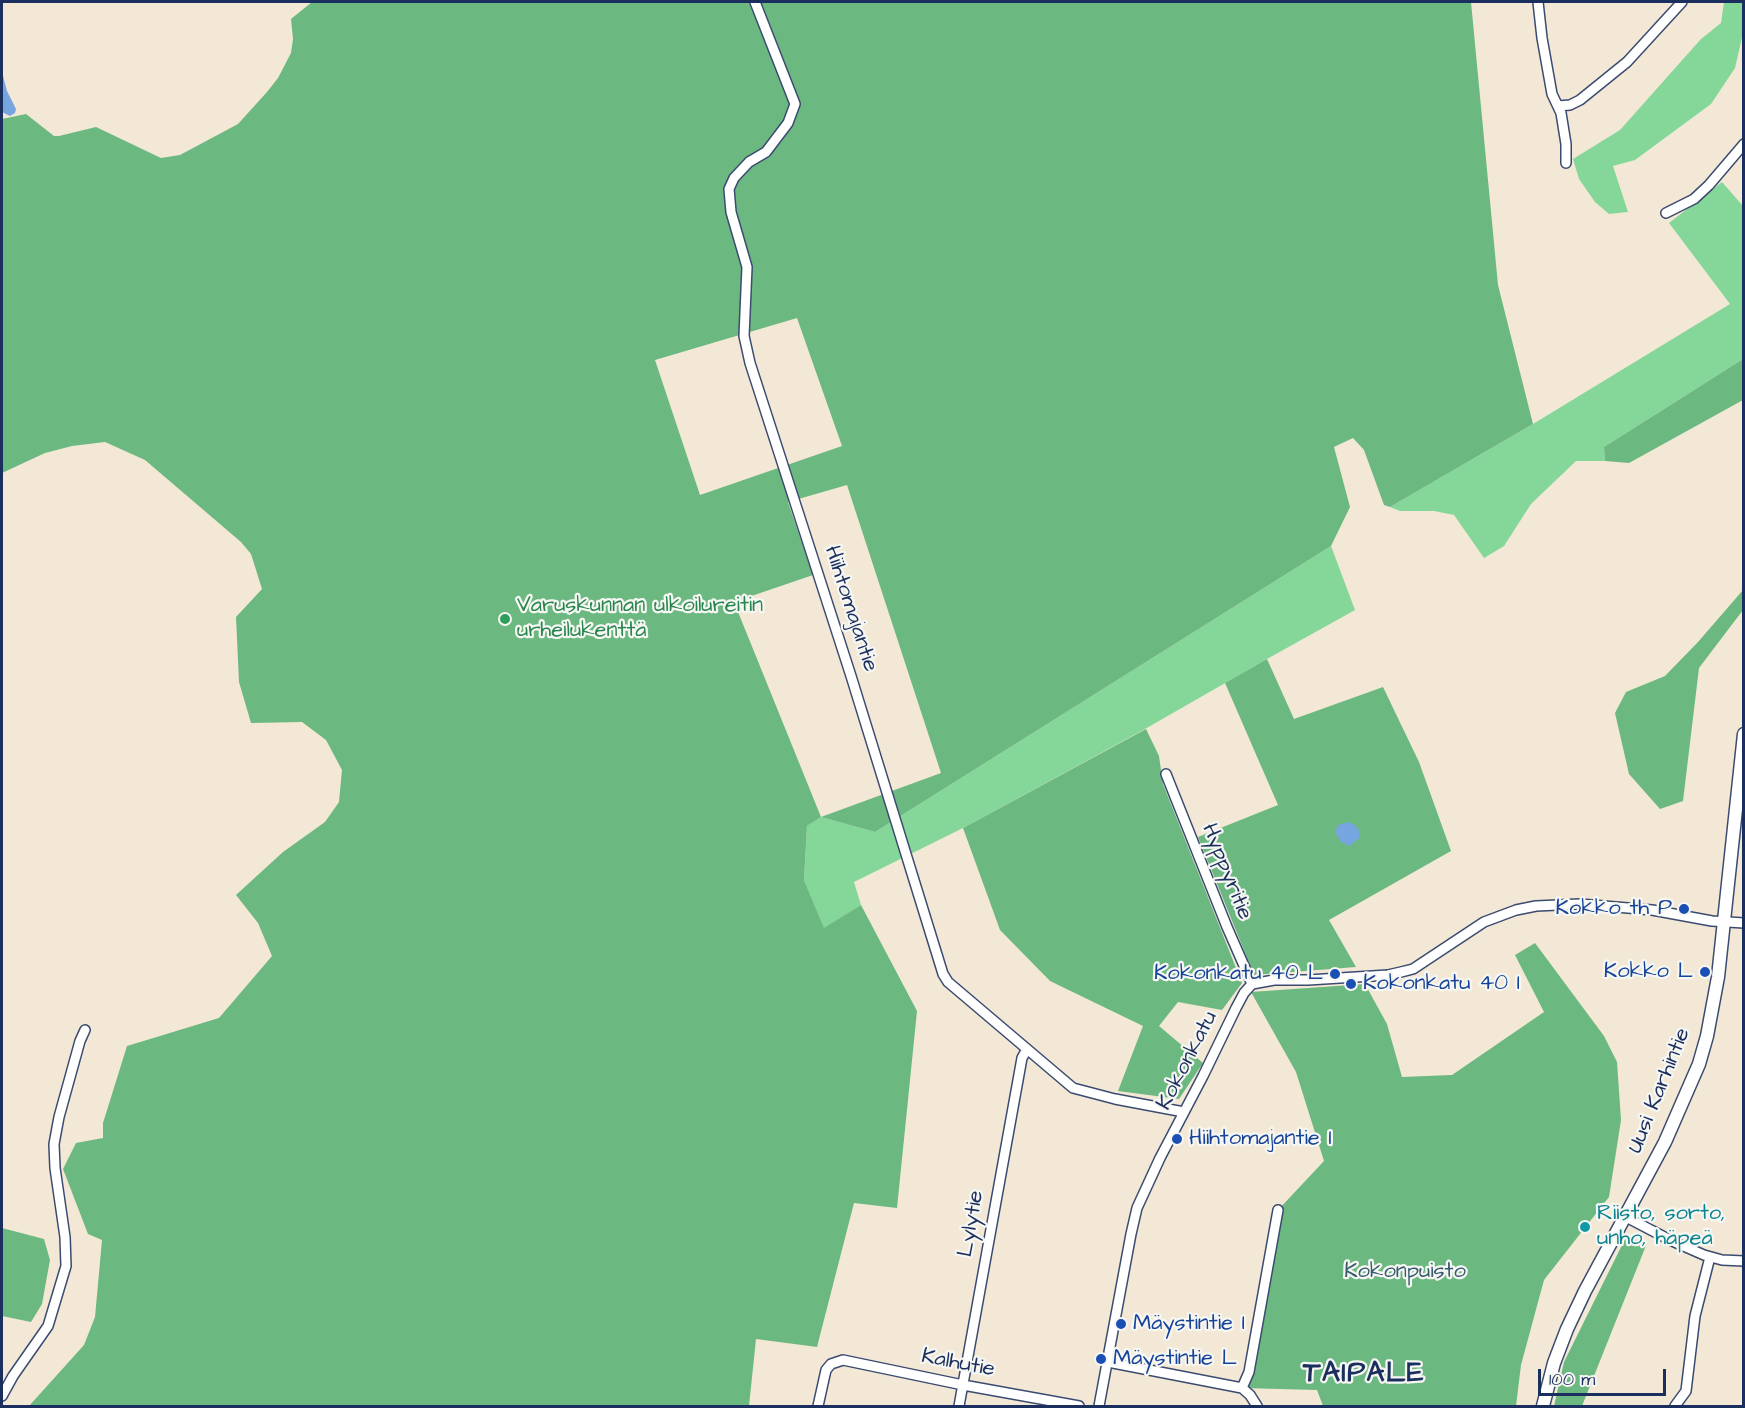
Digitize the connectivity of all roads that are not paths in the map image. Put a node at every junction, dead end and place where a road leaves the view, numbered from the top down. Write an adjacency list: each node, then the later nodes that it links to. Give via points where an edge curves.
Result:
1 (755, 2): 14 (street, Hiihtomajantie, via 795,104 788,123 766,152 749,162 729,189 731,212 747,267 744,336 750,363 943,974)
2 (1538, 2): 4 (street, via 1551,94)
3 (1682, 2): 4 (street, via 1628,62 1570,105)
4 (1558, 106): 6 (street)
5 (1743, 144): 7 (street, via 1694,199)
6 (1566, 163)
7 (1666, 213)
8 (1743, 734): 10 (street, Uusi Karhintie)
9 (1166, 774): 12 (street, Hyppyritie)
10 (1724, 921): 11 (street); 12 (street, via 1590,905 1536,906 1484,922 1413,969 1388,975); 17 (street, Uusi Karhintie, via 1713,1007 1699,1064)
11 (1743, 923)
12 (1252, 984): 15 (street, Kokonkatu)
13 (86, 1030): 23 (street, via 54,1143 66,1266 48,1326)
14 (1027, 1049): 15 (street, Hiihtomajantie, via 1073,1088); 21 (street, Lylytie, via 1022,1058)
15 (1184, 1112): 20 (street, Kokonkatu, via 1137,1208)
16 (1278, 1210): 22 (street, via 1249,1372)
17 (1626, 1217): 18 (street); 29 (street, Uusi Karhintie, via 1567,1329)
18 (1710, 1257): 19 (street); 30 (street, via 1695,1316 1686,1391)
19 (1743, 1261)
20 (1108, 1362): 22 (street); 27 (street, Kokonkatu)
21 (963, 1385): 24 (street, Kalhutie, via 843,1359 826,1370); 25 (street, Lylytie); 26 (street, Kalhutie)
22 (1242, 1388): 28 (street)
23 (2, 1396)
24 (818, 1407)
25 (959, 1407)
26 (1079, 1407)
27 (1099, 1407)
28 (1257, 1407)
29 (1543, 1407)
30 (1675, 1407)

